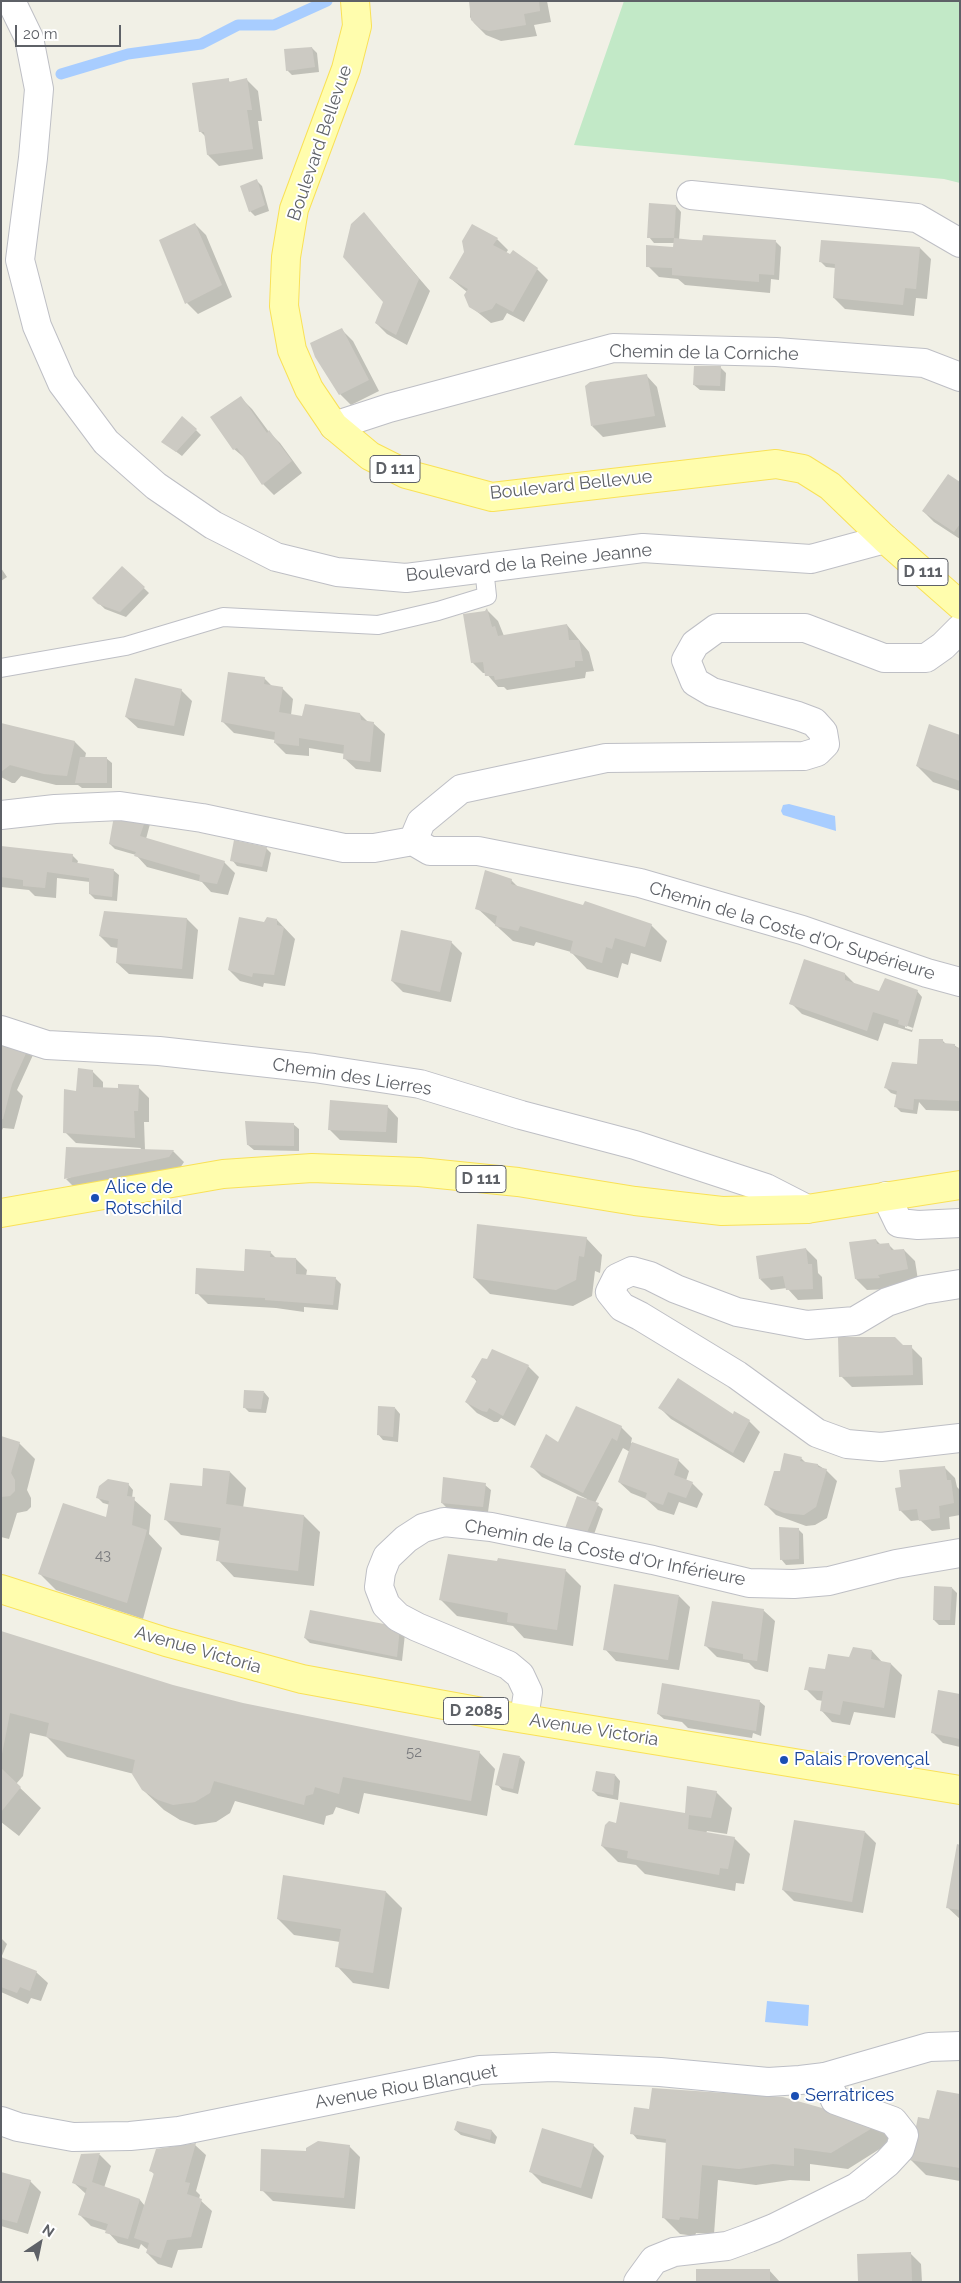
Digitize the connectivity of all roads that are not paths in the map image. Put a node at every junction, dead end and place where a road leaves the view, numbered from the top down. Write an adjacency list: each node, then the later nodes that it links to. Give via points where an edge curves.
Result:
1 (11, 1): 8 (street, Boulevard de la Reine Jeanne, via 29,38 39,89 20,260 36,326 62,383 106,442 156,486 213,525 276,557 337,572 406,578)
2 (355, 1): 6 (main road, Boulevard Bellevue / D 111, via 357,26 348,61 294,209 286,257 284,306 292,350 309,389)
3 (691, 195): 4 (street, via 917,218)
4 (960, 243)
5 (960, 377): 6 (street, Chemin de la Corniche, via 924,363 776,352 613,348 389,408)
6 (334, 426): 7 (main road, Boulevard Bellevue / D 111, via 370,456 406,474 492,497 776,464 803,469 830,486)
7 (886, 539): 8 (street, Boulevard de la Reine Jeanne, via 811,560 643,548); 9 (main road, D 111)
8 (484, 568): 11 (lane, via 486,596 378,625 223,616 126,646)
9 (960, 605)
10 (960, 629): 13 (street, via 926,658 884,658 805,628 717,628 695,644 686,660 695,682 712,692 814,722 823,732 824,744 817,752 804,756 606,758 461,790 421,822)
11 (1, 668)
12 (1, 815): 13 (street, via 120,806 202,818 344,848 374,848)
13 (413, 842): 14 (street, Chemin de la Coste d'Or Supérieure, via 430,851 478,851 640,883 802,930)
14 (960, 982)
15 (1, 1030): 18 (street, Chemin des Lierres, via 47,1045 159,1051 314,1068 420,1084 635,1145 766,1188)
16 (960, 1185): 17 (main road, D 111)
17 (886, 1196): 18 (main road, D 111); 20 (street, via 899,1223)
18 (808, 1209): 19 (main road, D 111, via 722,1210 635,1201 518,1182 419,1172 312,1168 223,1174)
19 (1, 1213)
20 (960, 1223)
21 (960, 1284): 22 (street, via 923,1290 887,1302 855,1321 807,1325 737,1312 632,1271 616,1278 610,1292 622,1307 737,1375 817,1433 847,1444 881,1447)
22 (960, 1438)
23 (960, 1553): 25 (street, Chemin de la Coste d'Or Inférieure, via 896,1564 829,1582 749,1583 492,1527 444,1522 424,1528 406,1539 388,1557 379,1587 386,1605 398,1617 417,1627 508,1665 520,1675 528,1692)
24 (1, 1589): 25 (main road, Avenue Victoria / D 2085, via 166,1642 302,1679)
25 (524, 1718): 26 (main road, Avenue Victoria / D 2085)
26 (960, 1790)
27 (960, 2046): 28 (street, Avenue Riou Blanquet, via 929,2047)
28 (825, 2077): 29 (street, Avenue Riou Blanquet, via 768,2082 660,2072 480,2070 159,2133 73,2137); 30 (street, via 835,2100 893,2121 904,2135 900,2149 857,2187 774,2228 727,2246 674,2252 654,2260)
29 (1, 2121)
30 (638, 2282)

